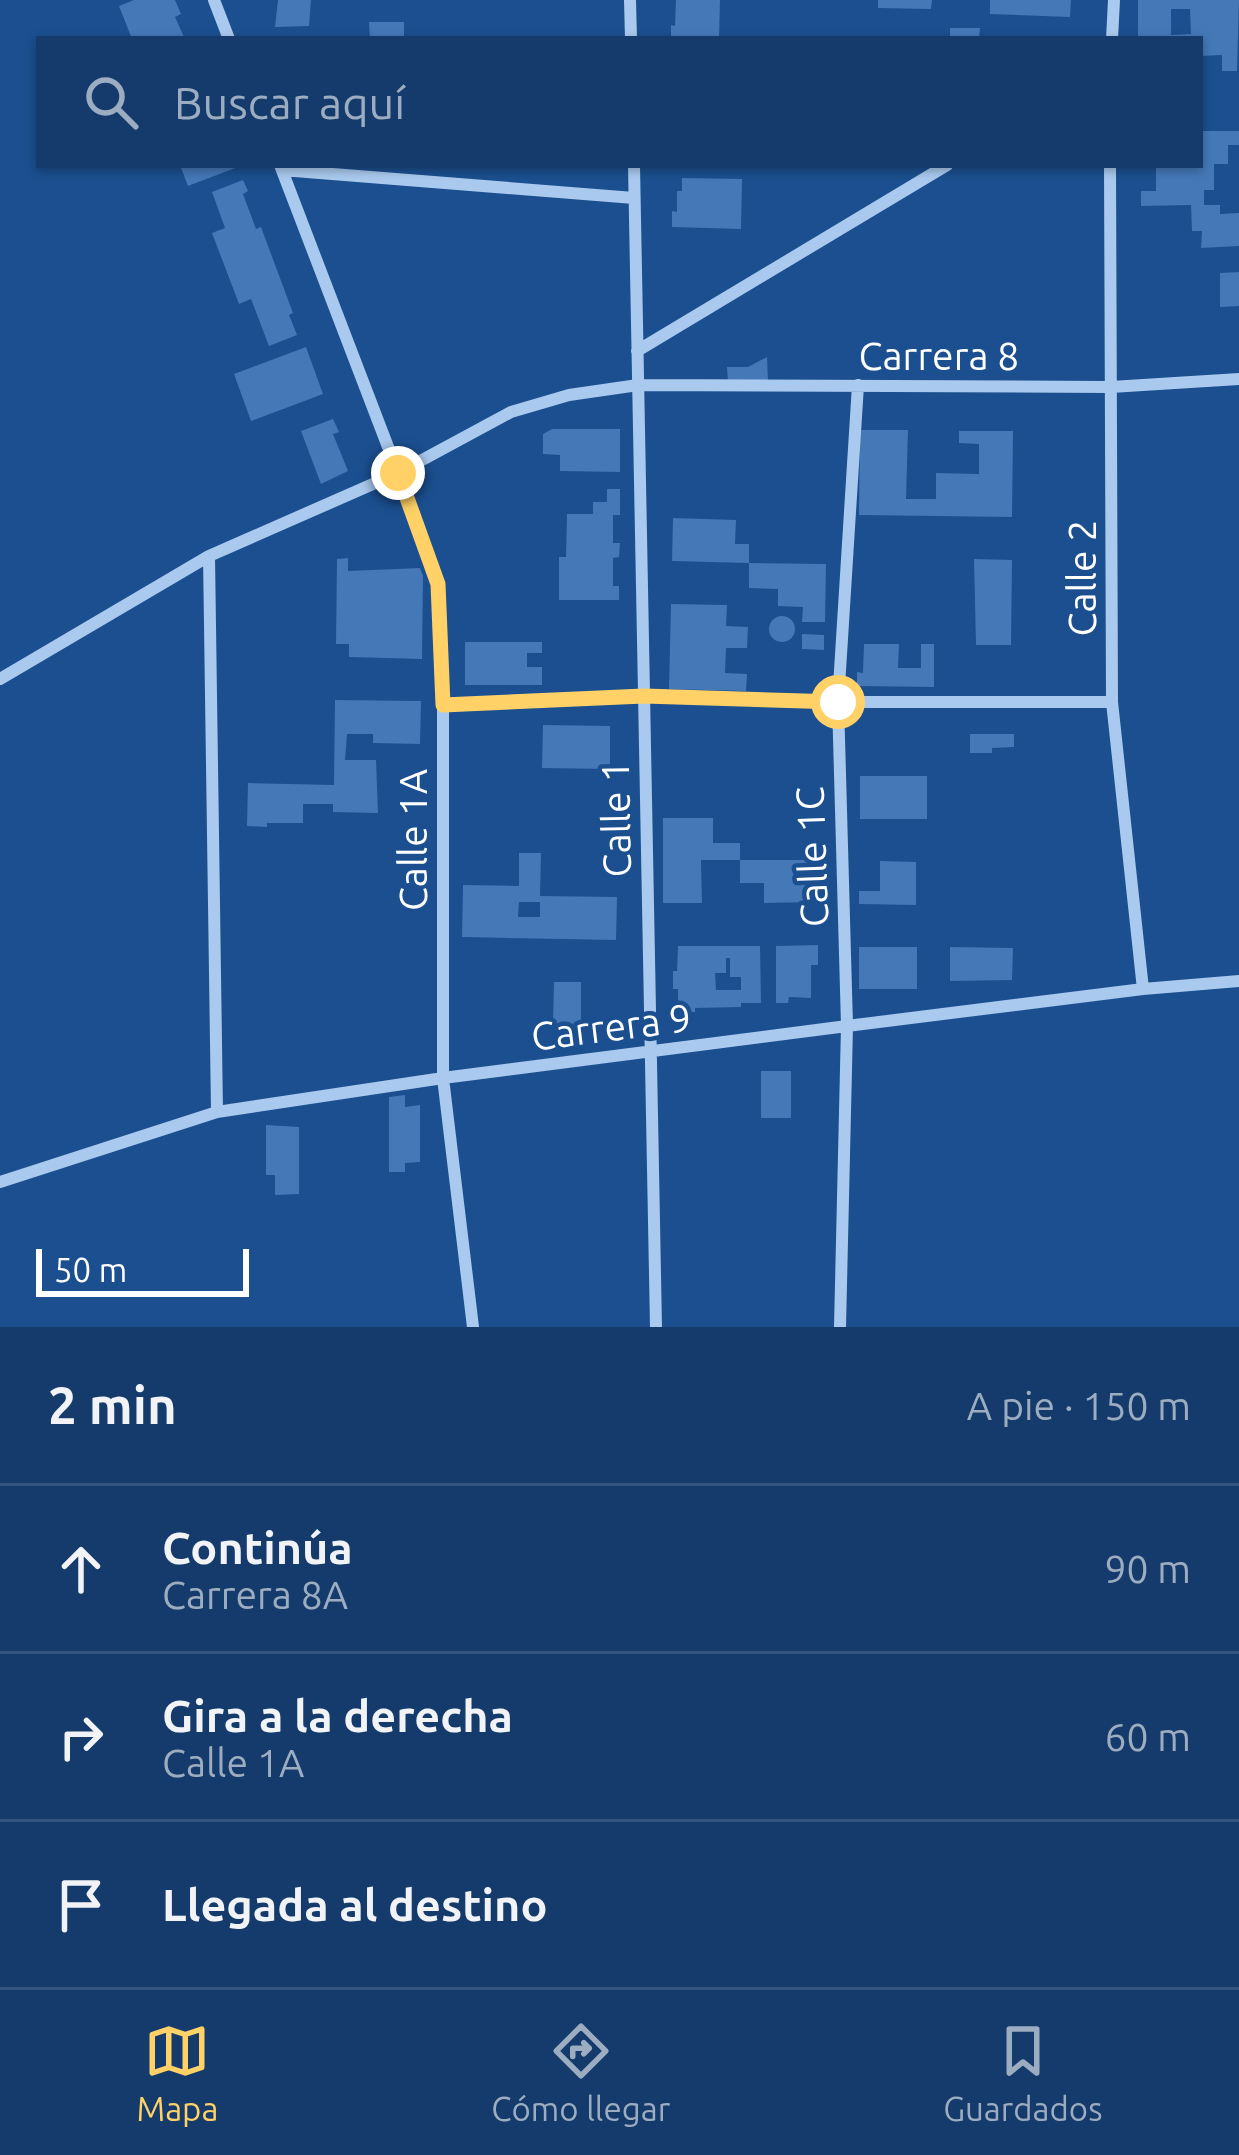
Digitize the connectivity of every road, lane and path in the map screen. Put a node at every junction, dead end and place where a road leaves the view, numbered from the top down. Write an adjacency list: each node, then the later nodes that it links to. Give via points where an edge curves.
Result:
1 (214, 0): 4 (street)
2 (631, 0): 5 (street)
3 (1114, 0): 6 (street)
4 (229, 36)
5 (631, 36)
6 (1112, 36)
7 (281, 168): 11 (street); 17 (street, Calle 1A)
8 (634, 168): 11 (street, Calle 1)
9 (942, 168): 12 (street)
10 (1110, 168): 16 (street, Calle 2)
11 (634, 198): 12 (street, Calle 1)
12 (637, 351): 14 (street, Calle 1)
13 (1239, 379): 16 (street, Carrera 8)
14 (638, 385): 15 (street, Carrera 8); 17 (street, via 511,412); 20 (street, Calle 1)
15 (858, 385): 16 (street, Carrera 8); 21 (street, Calle 1C)
16 (1111, 387): 22 (street, Calle 2)
17 (398, 473): 18 (street); 23 (street, Calle 1A, via 438,584)
18 (209, 556): 19 (street); 29 (street)
19 (0, 679)
20 (644, 696): 21 (street); 23 (street); 27 (street, Calle 1)
21 (838, 702): 22 (street); 26 (street, Calle 1C)
22 (1112, 702): 25 (street, Calle 2)
23 (443, 705): 28 (street, Calle 1A)
24 (1239, 981): 25 (street, Carrera 9)
25 (1143, 989): 26 (street, Carrera 9)
26 (847, 1026): 27 (street, Carrera 9); 33 (street, Calle 1C)
27 (651, 1053): 28 (street, Carrera 9); 32 (street, Calle 1)
28 (443, 1078): 29 (street, Carrera 9); 31 (street, Calle 1A)
29 (217, 1112): 30 (street, Carrera 9)
30 (0, 1182)
31 (473, 1327)
32 (656, 1327)
33 (840, 1327)

